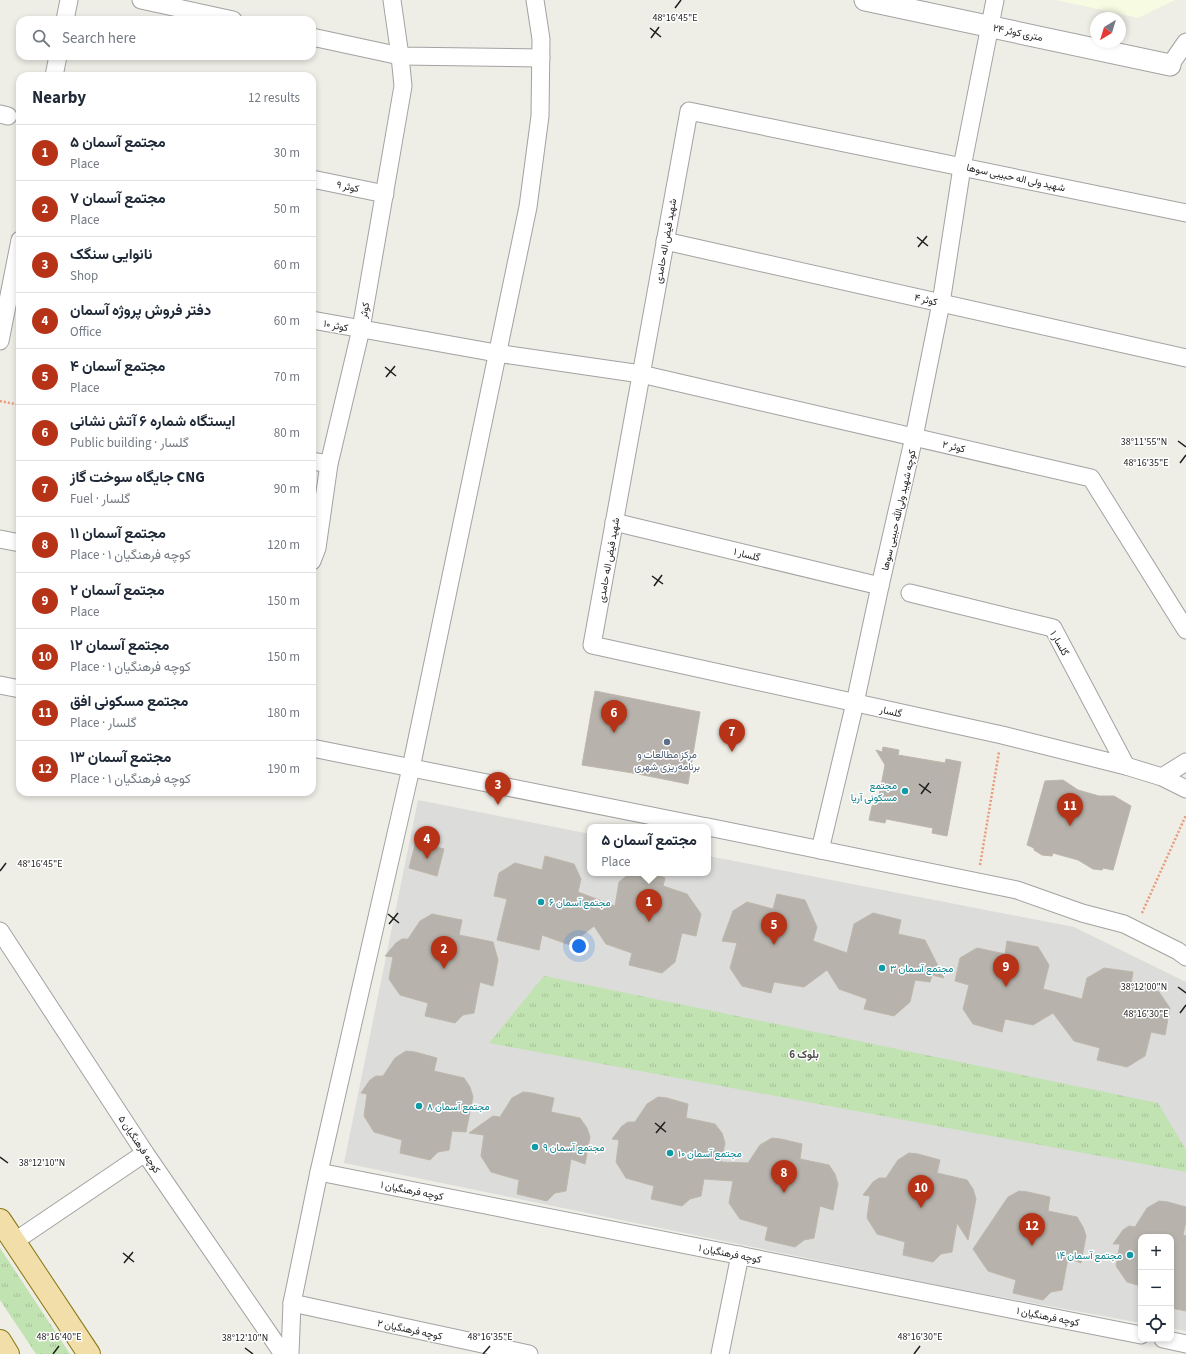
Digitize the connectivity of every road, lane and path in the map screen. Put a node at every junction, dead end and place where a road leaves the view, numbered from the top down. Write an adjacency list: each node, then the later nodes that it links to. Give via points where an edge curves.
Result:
1 (69, 0): 7 (street)
2 (141, 0): 8 (street)
3 (392, 0): 12 (street, کوثر)
4 (535, 0): 13 (street)
5 (865, 0): 9 (street, ۲۴ متری کوثر)
6 (995, 0): 9 (street, شهید ولی اله حبیبی سوها)
7 (66, 16)
8 (215, 16)
9 (989, 26): 15 (street, ۲۴ متری کوثر); 17 (street, شهید ولی اله حبیبی سوها)
10 (316, 38): 12 (street)
11 (1186, 42): 15 (street)
12 (400, 56): 13 (street); 19 (street, کوثر, via 403,86)
13 (541, 58): 27 (street, via 540,116 528,207)
14 (57, 60): 16 (street)
15 (1170, 65)
16 (55, 72)
17 (962, 167): 20 (street, شهید ولی اله حبیبی سوها); 21 (street, شهید فیض اله حامدی, via 689,111); 23 (street, کوچه شهید ولی‌الله حبیبی سوها)
18 (316, 180): 19 (street, کوثر ۹)
19 (384, 194): 25 (street, کوثر)
20 (1186, 213)
21 (665, 242): 23 (street, کوثر ۴); 29 (street, شهید فیض اله حامدی)
22 (16, 260): 26 (street)
23 (941, 303): 28 (street, کوثر ۴); 32 (street, کوچه شهید ولی‌الله حبیبی سوها)
24 (316, 321): 25 (street, کوثر ۱۰)
25 (361, 329): 27 (street, کوثر ۱۰); 33 (street, کوثر)
26 (0, 341)
27 (496, 353): 29 (street, کوثر ۲); 49 (street)
28 (1186, 358)
29 (641, 374): 32 (street, کوثر ۲); 34 (street, شهید فیض اله حامدی)
30 (0, 401): 31 (path)
31 (16, 404)
32 (914, 437): 38 (street, کوچه شهید ولی‌الله حبیبی سوها); 40 (street, کوثر ۲, via 1091,478)
33 (320, 462): 37 (street, کوثر)
34 (614, 522): 38 (street, گلسار ۱); 41 (street, شهید فیض اله حامدی)
35 (0, 539): 36 (street)
36 (16, 542)
37 (316, 551)
38 (880, 586): 44 (street, کوچه شهید ولی‌الله حبیبی سوها)
39 (910, 594): 48 (street, گلسار ۱, via 1053,628)
40 (1186, 630)
41 (592, 645): 44 (street, گلسار)
42 (0, 685): 43 (street)
43 (16, 688)
44 (855, 703): 45 (street, گلسار); 55 (street, کوچه شهید ولی‌الله حبیبی سوها)
45 (1002, 735): 48 (street, گلسار); 56 (path)
46 (316, 749): 49 (street)
47 (1186, 762): 50 (street)
48 (1126, 766): 50 (street, گلسار)
49 (410, 768): 53 (street); 61 (street)
50 (1162, 777): 51 (street, گلسار)
51 (1186, 789)
52 (1186, 815): 57 (path)
53 (693, 824)
54 (711, 828): 55 (street)
55 (820, 850): 56 (street)
56 (977, 882): 57 (street, via 1017,890)
57 (1135, 929): 59 (street)
58 (0, 931): 60 (street, کوچه فرهنگیان ۵)
59 (1186, 957)
60 (145, 1153): 63 (street); 72 (street, کوچه فرهنگیان ۵)
61 (319, 1172): 64 (street, کوچه فرهنگیان ۱); 65 (street)
62 (0, 1220): 63 (main road)
63 (15, 1242): 71 (main road)
64 (740, 1255): 66 (street, کوچه فرهنگیان ۱); 75 (street)
65 (292, 1303): 73 (street); 74 (street, کوچه فرهنگیان ۲)
66 (1138, 1334)
67 (0, 1341): 70 (main road)
68 (1174, 1341): 69 (street)
69 (1186, 1344)
70 (8, 1354)
71 (89, 1354)
72 (283, 1354)
73 (290, 1354)
74 (529, 1354)
75 (720, 1354)

